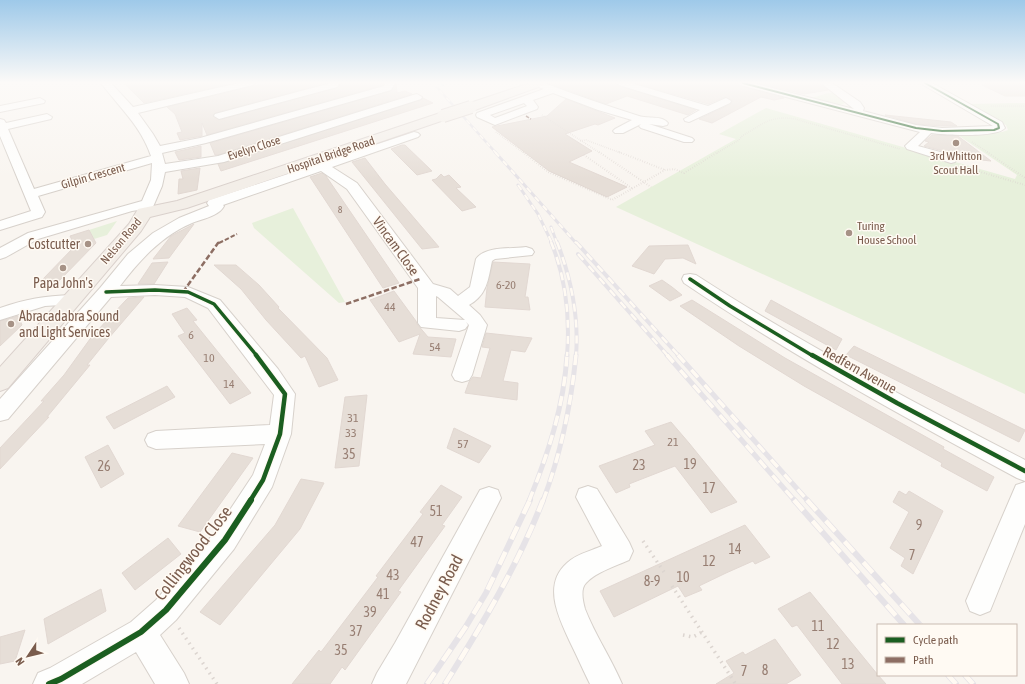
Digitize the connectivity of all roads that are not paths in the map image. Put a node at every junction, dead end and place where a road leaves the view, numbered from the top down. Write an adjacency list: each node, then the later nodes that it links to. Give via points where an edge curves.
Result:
1 (134, 115): 21 (street, via 151,140)
2 (224, 115): 11 (street)
3 (294, 115): 21 (street, via 202,141)
4 (359, 115): 21 (street, Evelyn Close, via 220,159)
5 (446, 115): 23 (main road, Hospital Bridge Road, bridge)
6 (615, 115): 14 (street)
7 (625, 115): 15 (street)
8 (697, 115): 13 (street)
9 (865, 115): 17 (street)
10 (982, 115): 17 (street, via 998,124 999,128)
11 (220, 116)
12 (47, 117): 16 (street)
13 (689, 119)
14 (637, 122): 18 (street); 20 (street)
15 (663, 123)
16 (1, 125): 24 (street)
17 (928, 130): 22 (street, via 911,146)
18 (619, 131)
19 (414, 135): 23 (street)
20 (688, 140)
21 (157, 160): 24 (street, Gilpin Crescent); 25 (street, Nelson Road, via 156,182)
22 (953, 162)
23 (319, 164): 25 (main road, Hospital Bridge Road, via 181,205); 30 (street, Vincam Close, via 352,186); 31 (street, via 217,202 216,208 184,221 158,236 134,257)
24 (30, 194): 26 (street, via 37,214)
25 (146, 209): 28 (street, via 128,208 31,232); 32 (main road, Nelson Road, via 135,227)
26 (0, 226)
27 (526, 252): 33 (street, via 491,255 484,259 477,291)
28 (0, 254)
29 (690, 279): 43 (street, Redfern Avenue, via 810,354)
30 (427, 288): 33 (street, via 444,293); 35 (street, Vincam Close, via 427,323)
31 (106, 292): 37 (street); 41 (street, Collingwood Close, via 188,292 214,304 285,394)
32 (72, 300): 34 (street, via 45,301); 36 (main road, Nelson Road)
33 (457, 304): 38 (street, via 478,326)
34 (0, 314)
35 (458, 325)
36 (19, 360): 37 (street); 39 (main road, Nelson Road)
37 (46, 360): 40 (street)
38 (462, 375)
39 (0, 382)
40 (0, 413)
41 (280, 434): 42 (street); 48 (street, Collingwood Close, via 263,480 225,540 166,610)
42 (156, 440)
43 (1025, 471)
44 (1025, 493): 47 (street)
45 (588, 497): 52 (street, via 620,551 576,573 570,581 568,593 571,611)
46 (489, 498): 51 (street, Rodney Road)
47 (980, 601)
48 (141, 632): 49 (street, Collingwood Close); 50 (street)
49 (49, 684)
50 (173, 684)
51 (388, 684)
52 (606, 684)

